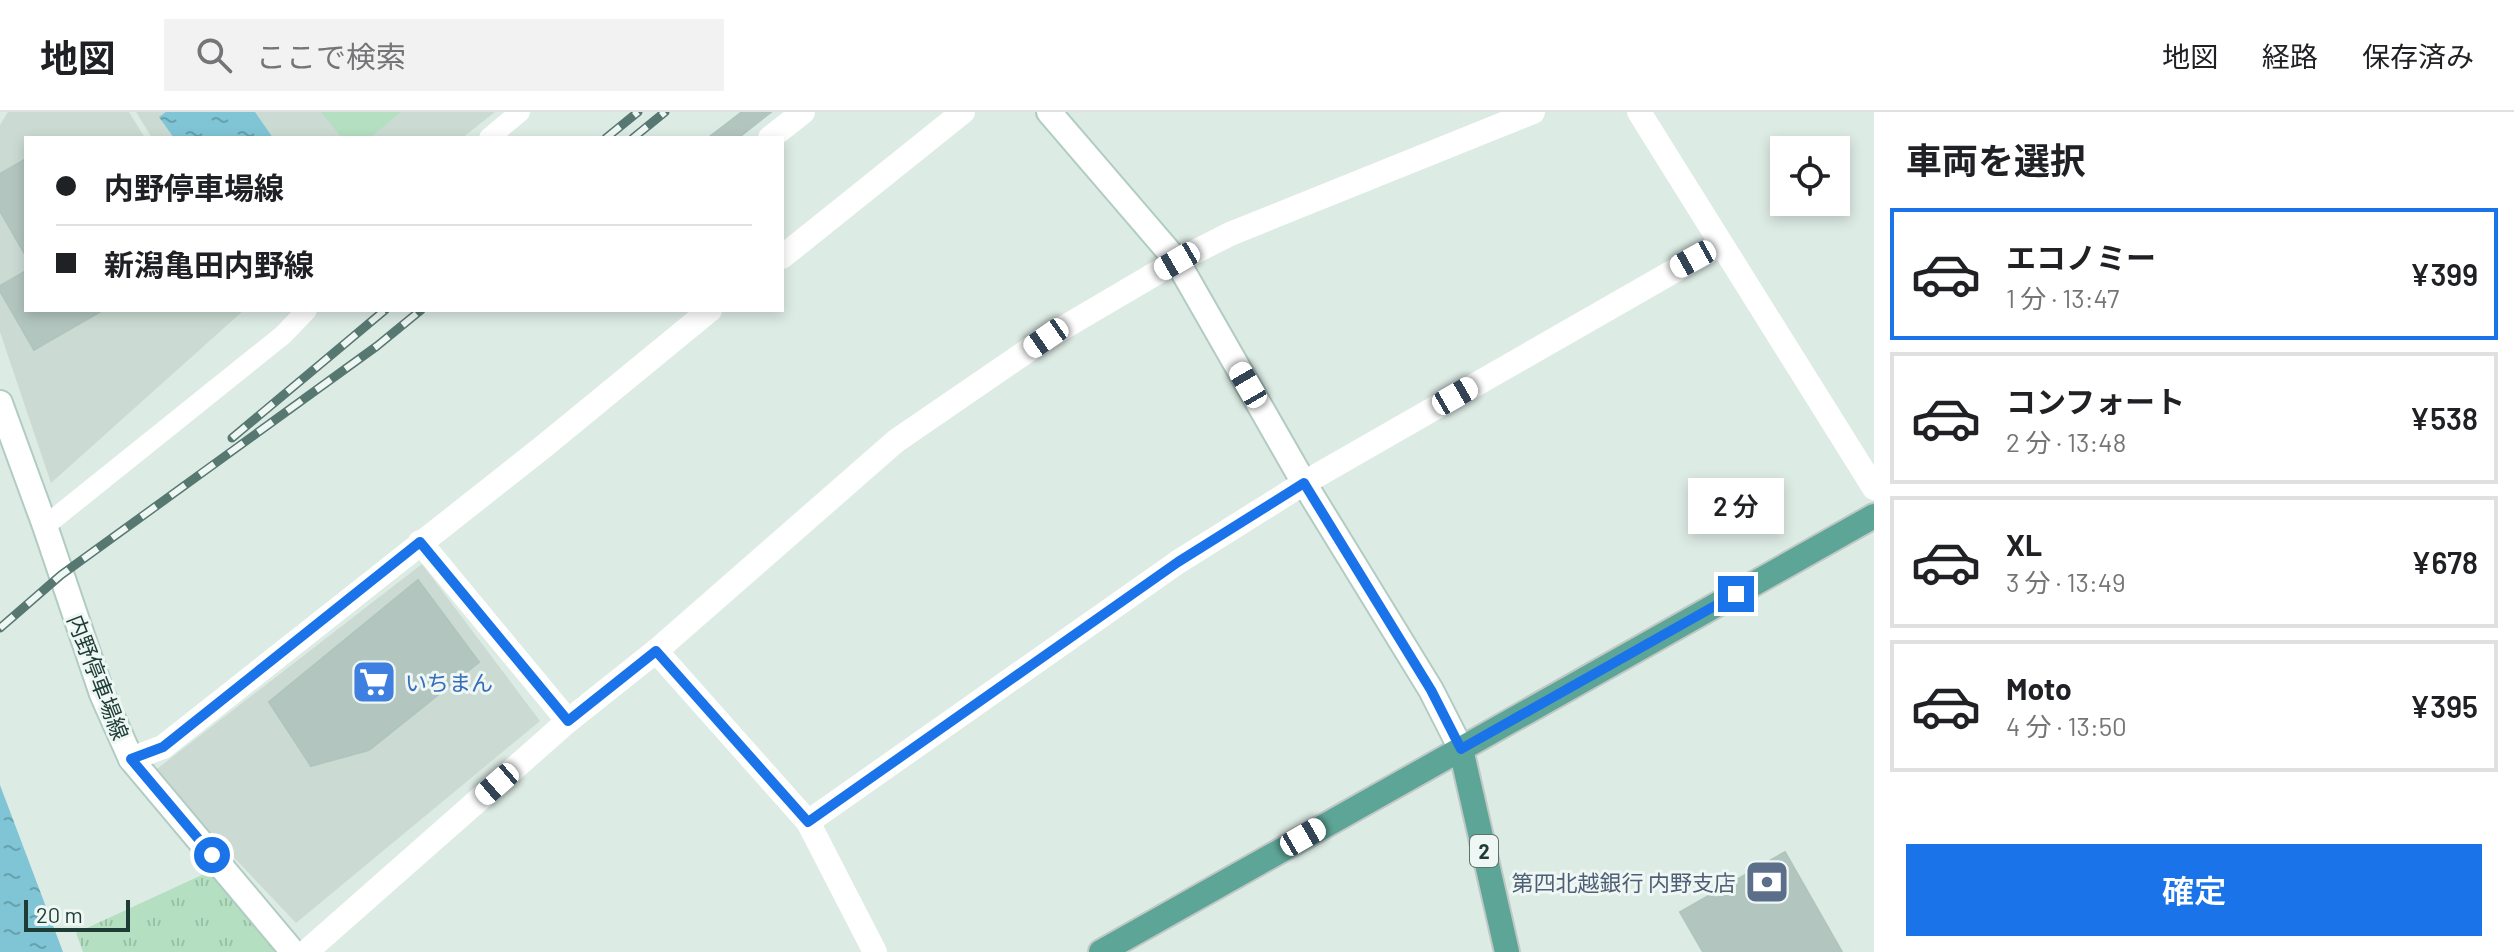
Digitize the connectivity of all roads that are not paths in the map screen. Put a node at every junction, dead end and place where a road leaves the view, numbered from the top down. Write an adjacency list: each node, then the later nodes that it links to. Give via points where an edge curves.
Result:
1 (520, 112): 7 (lane)
2 (803, 112): 8 (street)
3 (963, 112): 10 (street)
4 (1049, 112): 11 (street)
5 (1533, 112): 11 (street, via 1230,234)
6 (1639, 112): 9 (street)
7 (491, 136)
8 (773, 136)
9 (1721, 244): 15 (street); 16 (street)
10 (784, 255)
11 (1177, 261): 15 (street); 20 (street, via 1046,338 896,441)
12 (305, 312): 18 (lane)
13 (708, 312): 19 (street)
14 (0, 403): 18 (street, 内野停車場線)
15 (1304, 483): 22 (street, via 1431,690); 24 (street, via 1178,562)
16 (1874, 488)
17 (1874, 516): 22 (main road)
18 (45, 526): 23 (street, 内野停車場線, via 102,694)
19 (420, 542): 21 (street); 23 (street, via 163,747)
20 (656, 651): 21 (street); 24 (street)
21 (568, 721): 26 (street)
22 (1461, 749): 28 (main road); 29 (main road, 2)
23 (131, 759): 25 (street, 内野停車場線)
24 (808, 822): 27 (street)
25 (293, 952)
26 (306, 952)
27 (875, 952)
28 (1101, 952)
29 (1507, 952)

